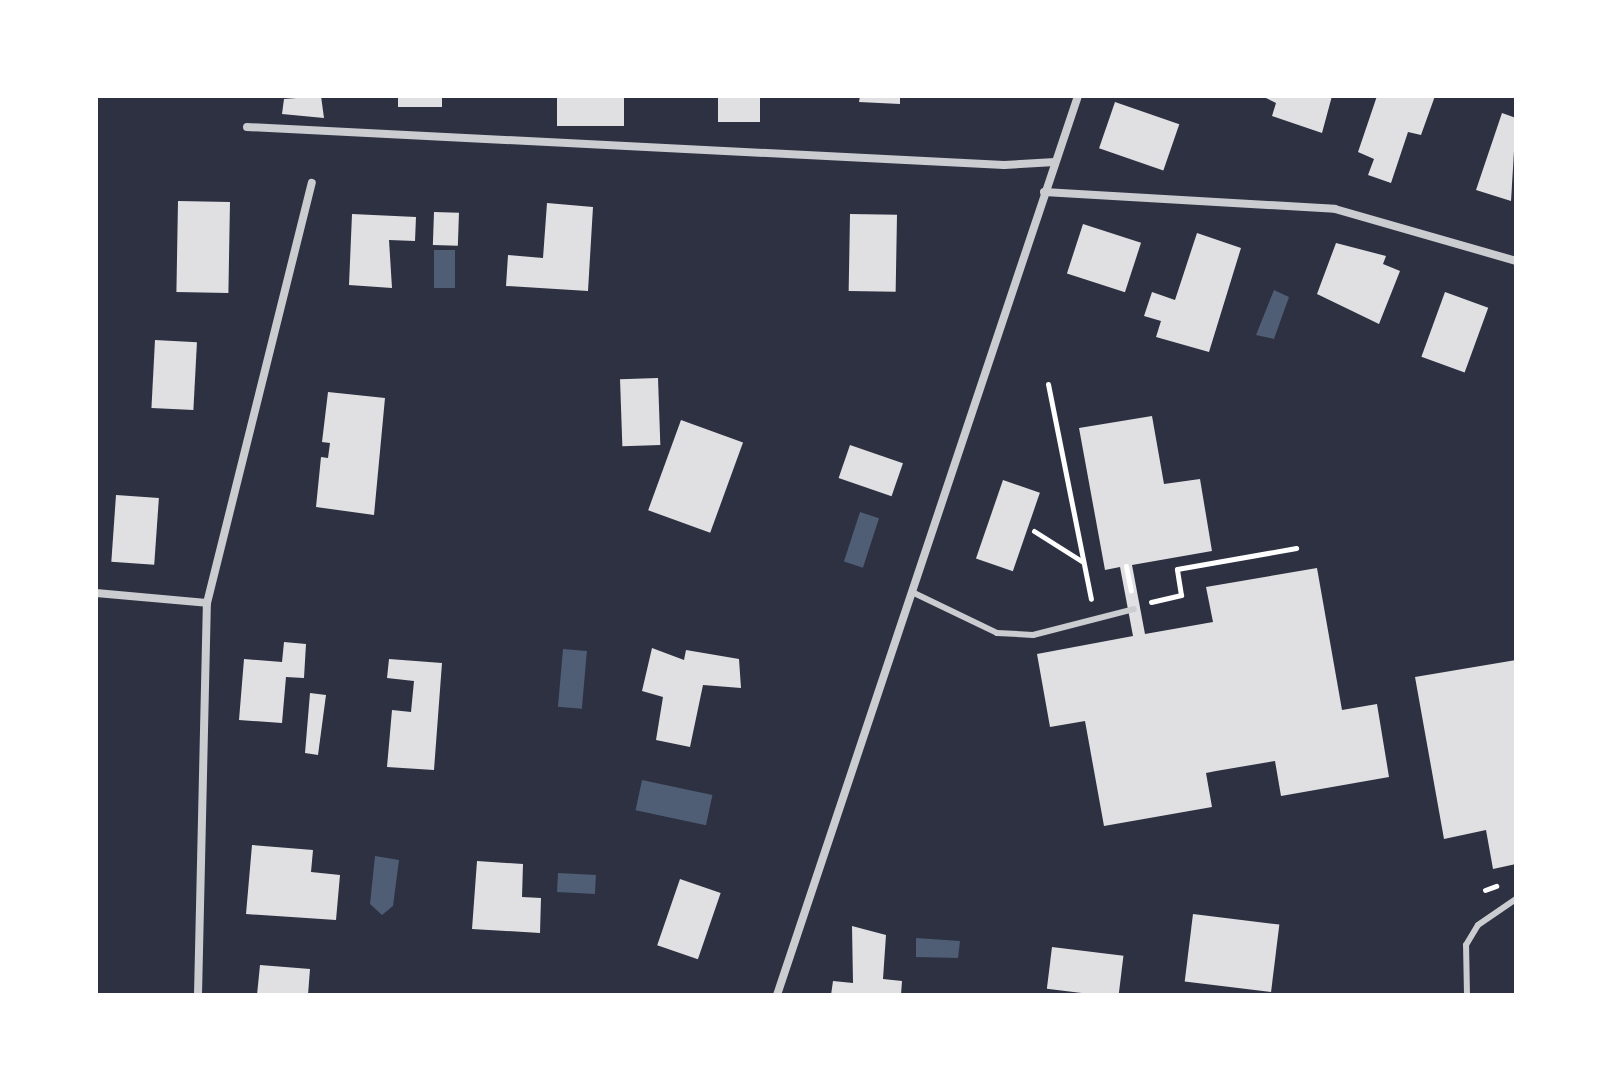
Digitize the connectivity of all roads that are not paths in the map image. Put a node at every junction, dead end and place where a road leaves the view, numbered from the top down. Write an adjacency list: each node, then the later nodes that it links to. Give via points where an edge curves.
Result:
1 (1078, 96): 3 (street)
2 (247, 127): 3 (street, via 1004,165)
3 (1055, 162): 5 (street)
4 (312, 183): 9 (street)
5 (1044, 192): 6 (street, via 1335,209); 8 (street)
6 (1516, 261)
7 (96, 593): 9 (street)
8 (914, 593): 10 (lane, via 997,633 1033,635); 13 (street)
9 (207, 603): 12 (street)
10 (1134, 609)
11 (1516, 899): 14 (lane, via 1478,925 1466,945)
12 (198, 995)
13 (777, 995)
14 (1467, 995)

